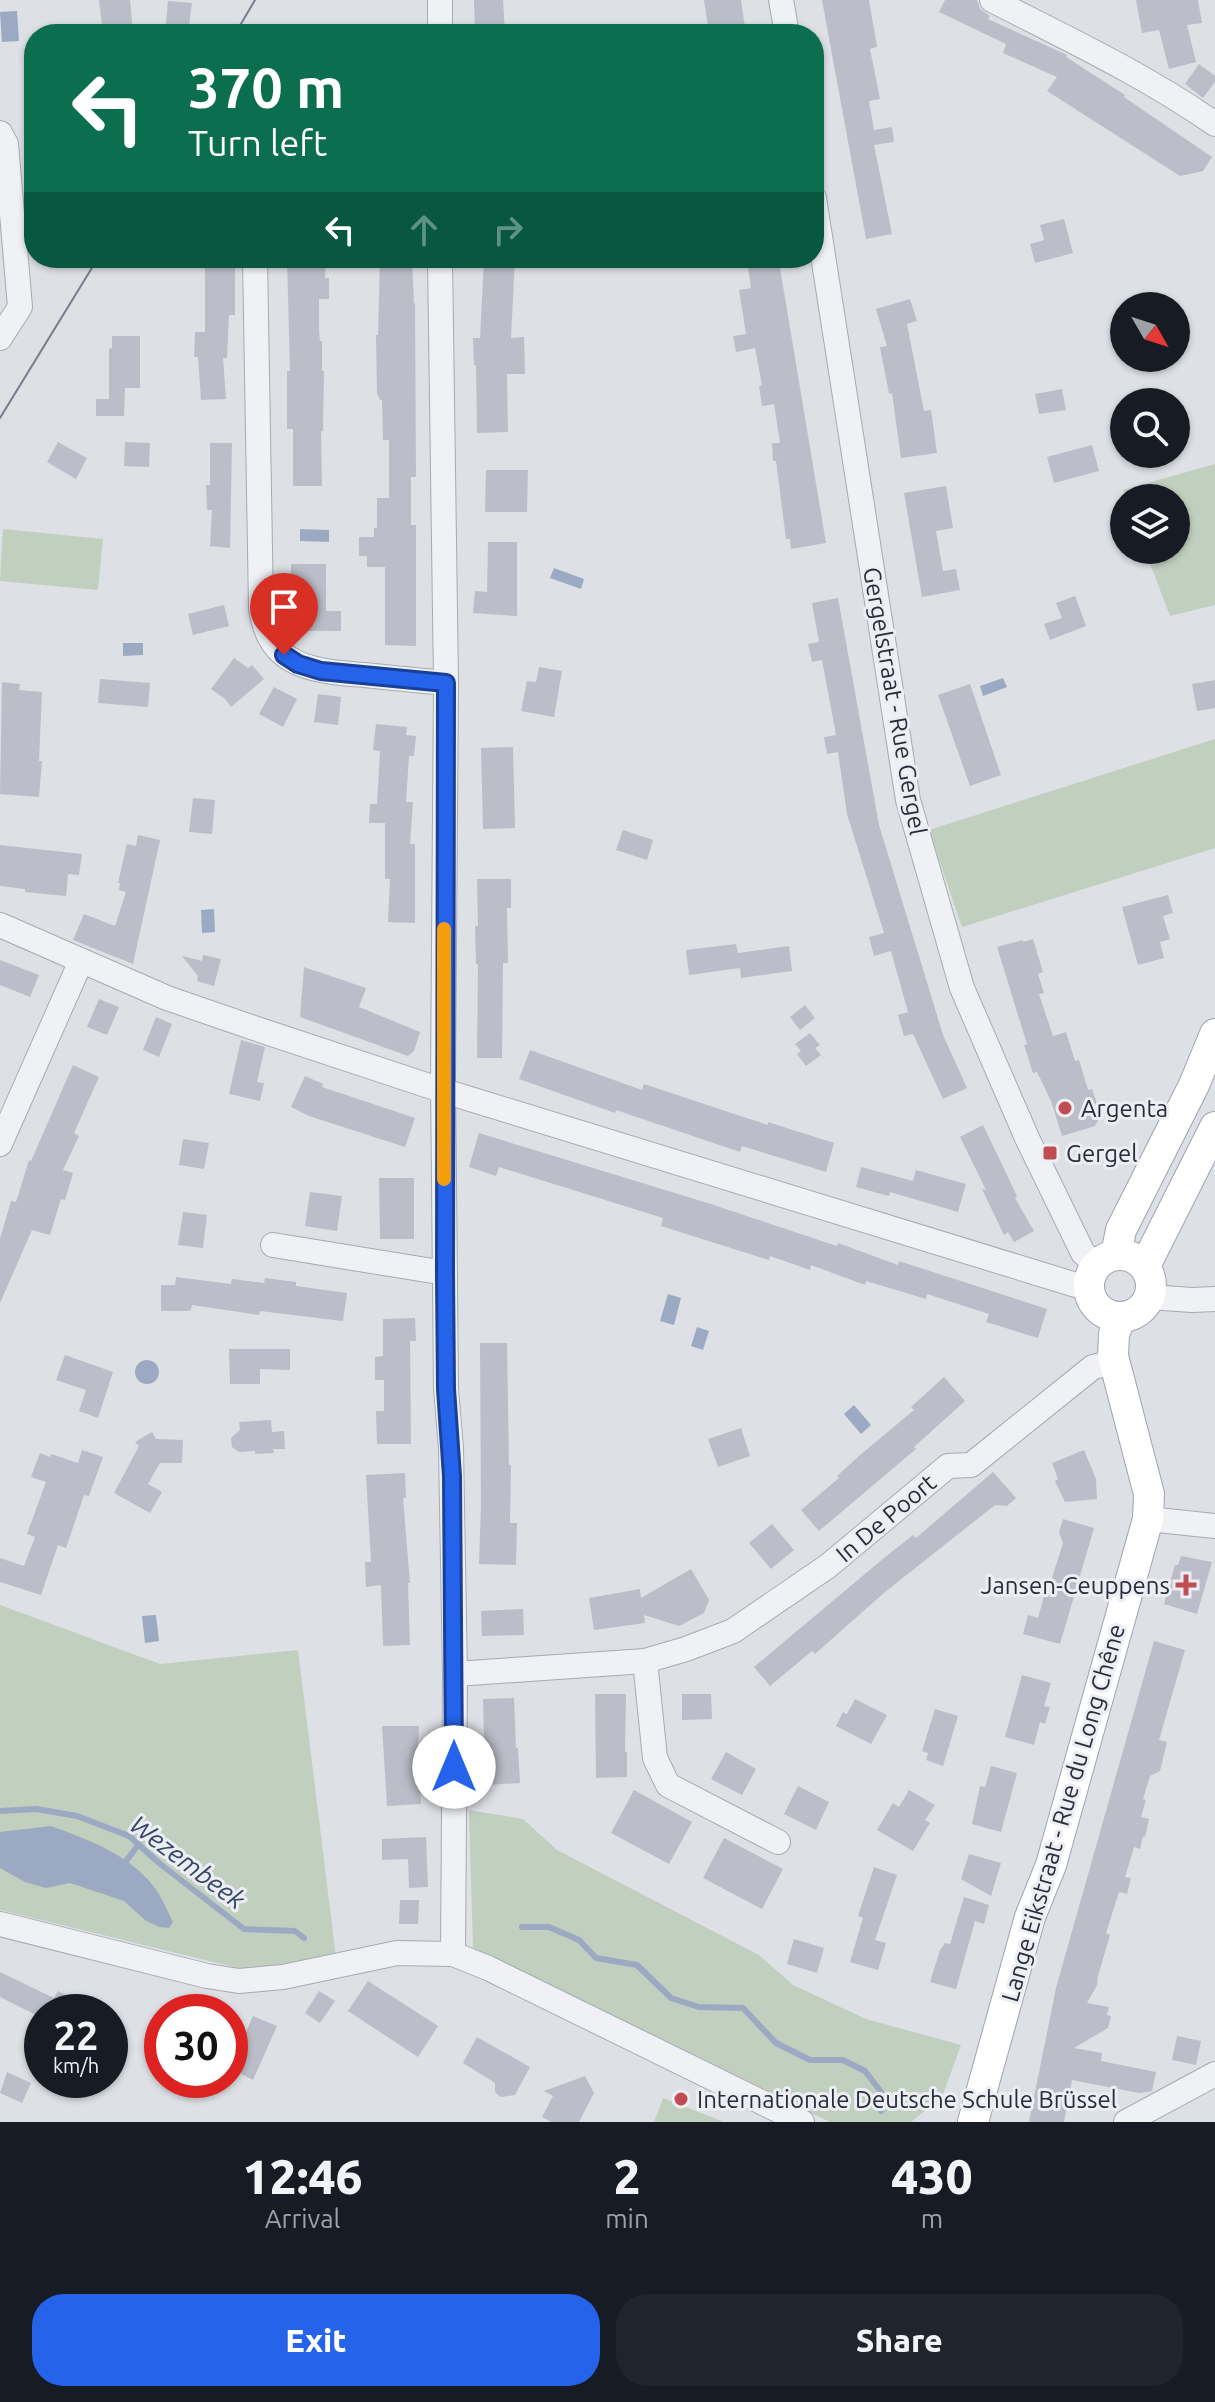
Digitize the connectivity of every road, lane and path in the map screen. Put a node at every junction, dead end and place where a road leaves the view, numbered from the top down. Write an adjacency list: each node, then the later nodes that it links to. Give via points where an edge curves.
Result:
1 (440, 0): 4 (street)
2 (781, 0): 5 (street)
3 (992, 0): 6 (street, via 1098,54)
4 (440, 24)
5 (785, 24)
6 (1215, 124)
7 (0, 133): 11 (street, via 6,144 20,307)
8 (824, 262): 21 (street, Gergelstraat - Rue Gergel, via 908,800 962,988 1083,1253)
9 (255, 268): 12 (street, via 261,607 268,635 284,655 308,668)
10 (440, 268): 12 (street)
11 (0, 338)
12 (446, 683): 16 (street)
13 (0, 925): 14 (street)
14 (81, 961): 16 (street, via 167,998); 18 (street)
15 (1215, 1034): 21 (main road)
16 (444, 1091): 21 (street); 22 (street)
17 (1215, 1127): 20 (main road)
18 (0, 1144)
19 (273, 1245): 22 (street)
20 (1145, 1266): 21 (main road, via 1127,1255); 23 (main road, via 1152,1286)
21 (1101, 1270): 25 (main road, via 1098,1308)
22 (445, 1273): 30 (street)
23 (1149, 1297): 24 (street); 25 (main road, via 1135,1313)
24 (1215, 1299)
25 (1121, 1317): 26 (main road, Lange Eikstraat - Rue du Long Chêne, via 1114,1334)
26 (1115, 1362): 27 (main road, Lange Eikstraat - Rue du Long Chêne, via 1149,1494); 29 (street, In De Poort, via 1093,1367 971,1465 948,1466 828,1566 733,1631)
27 (1148, 1519): 28 (street); 36 (main road, Lange Eikstraat - Rue du Long Chêne)
28 (1215, 1526)
29 (645, 1661): 30 (street, In De Poort); 31 (street, via 655,1758 668,1785)
30 (455, 1674): 33 (street)
31 (778, 1842)
32 (0, 1924): 33 (street, via 239,1981 397,1953)
33 (453, 1954): 35 (street)
34 (1215, 2074): 37 (street)
35 (802, 2122)
36 (973, 2122)
37 (1126, 2122)

